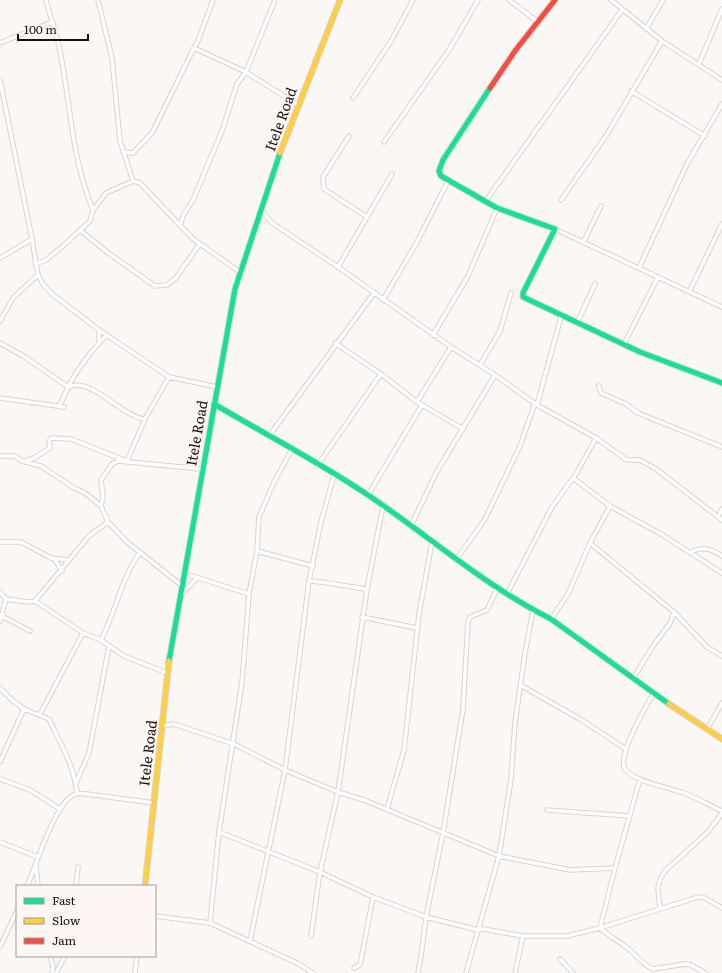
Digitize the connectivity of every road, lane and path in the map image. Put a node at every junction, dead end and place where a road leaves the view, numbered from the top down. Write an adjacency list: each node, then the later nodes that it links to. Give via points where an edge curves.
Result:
1 (46, 0): 15 (street)
2 (98, 0): 31 (street, via 112,58 116,111)
3 (213, 0): 19 (street)
4 (275, 0): 21 (street)
5 (340, 0): 27 (street, Itele Road)
6 (413, 0): 25 (street)
7 (478, 0): 30 (street, via 449,50)
8 (509, 0): 14 (street)
9 (555, 0): 14 (street)
10 (611, 0): 13 (street)
11 (663, 0): 16 (street)
12 (722, 9): 20 (street)
13 (622, 10): 16 (street); 36 (street)
14 (537, 21): 34 (street, via 444,160 440,171 441,176)
15 (52, 22): 17 (street); 39 (street, via 60,49 78,168)
16 (646, 29): 18 (street)
17 (0, 42)
18 (662, 42): 20 (street); 24 (street)
19 (194, 48): 21 (street); 31 (street, via 152,133 133,153)
20 (699, 64): 23 (street)
21 (246, 72): 27 (street); 42 (street, via 237,84 194,200)
22 (0, 80): 46 (street)
23 (722, 80)
24 (631, 91): 29 (street); 35 (street, via 606,136)
25 (354, 98)
26 (722, 104): 29 (street)
27 (298, 105): 40 (street, Itele Road)
28 (349, 136): 41 (street, via 323,177 324,189)
29 (705, 136): 52 (street, via 687,164)
30 (384, 142)
31 (123, 152): 33 (street)
32 (392, 174): 41 (street)
33 (133, 181): 39 (street, via 106,193); 42 (street, via 140,183)
34 (448, 181): 36 (street); 60 (street)
35 (561, 200)
36 (485, 202): 38 (street)
37 (601, 206): 47 (street)
38 (497, 208): 44 (street); 67 (street, via 468,276)
39 (93, 210): 45 (street, via 90,221)
40 (261, 210): 51 (street, via 272,223); 53 (street, Itele Road)
41 (367, 217): 51 (street)
42 (180, 224): 48 (street)
43 (722, 224): 57 (street)
44 (556, 229): 47 (street); 62 (street, via 523,297)
45 (80, 230): 48 (street, via 154,286 167,285 176,278); 50 (street, via 46,260)
46 (32, 239): 49 (street); 50 (street)
47 (583, 243): 52 (street)
48 (199, 244): 53 (street)
49 (0, 258)
50 (35, 264): 54 (street)
51 (338, 267): 58 (street)
52 (639, 268): 55 (street)
53 (240, 272): 80 (street, Itele Road)
54 (38, 275): 63 (street, via 13,298); 65 (street, via 52,294)
55 (658, 277): 57 (street); 71 (street)
56 (595, 284): 64 (street)
57 (690, 290): 61 (street)
58 (374, 293): 60 (street); 70 (street)
59 (511, 293): 73 (street, via 500,331)
60 (384, 300): 67 (street)
61 (722, 307)
62 (561, 317): 64 (street); 85 (street)
63 (0, 321)
64 (576, 323): 71 (street)
65 (99, 330): 66 (street); 69 (street)
66 (107, 335): 69 (street); 76 (street)
67 (433, 335): 72 (street)
68 (0, 342): 79 (street)
69 (99, 343): 79 (street)
70 (335, 343): 74 (street); 90 (street)
71 (624, 344): 77 (street)
72 (451, 347): 73 (street); 82 (street)
73 (480, 365): 75 (street)
74 (381, 374): 82 (street); 97 (street)
75 (495, 375): 85 (street); 89 (street)
76 (169, 377): 80 (street); 88 (street)
77 (722, 383)
78 (599, 386): 92 (street, via 601,393 626,404 638,413)
79 (68, 387): 86 (street, via 62,403); 88 (street, via 74,384 82,386)
80 (217, 387): 83 (street, Itele Road)
81 (0, 398): 86 (street)
82 (417, 402): 84 (street)
83 (214, 404): 90 (street); 98 (street, Itele Road)
84 (422, 404): 89 (street); 101 (street)
85 (536, 404): 91 (street); 119 (street, via 520,446 485,519)
86 (58, 406): 87 (street)
87 (64, 407)
88 (145, 420): 95 (street)
89 (464, 429): 109 (street, via 436,473)
90 (269, 436): 93 (street)
91 (596, 438): 100 (street); 106 (street, via 627,460 640,460 651,466)
92 (722, 447)
93 (291, 451): 97 (street); 113 (street, via 259,516)
94 (0, 456): 96 (street, via 15,456)
95 (127, 461): 96 (street, via 76,440 59,437 51,438 50,448); 98 (street); 102 (street, via 112,464 101,480)
96 (22, 462): 102 (street, via 37,464 50,470)
97 (317, 466): 99 (street)
98 (202, 469): 122 (street, Itele Road)
99 (334, 475): 101 (street); 120 (street, via 321,522)
100 (573, 478): 104 (street); 131 (street, via 552,507)
101 (368, 495): 103 (street)
102 (101, 506): 108 (street)
103 (384, 506): 109 (street); 128 (street)
104 (610, 506): 112 (street); 115 (street)
105 (722, 509): 106 (street)
106 (718, 517): 107 (street)
107 (722, 520)
108 (108, 522): 114 (street); 118 (street, via 89,536)
109 (411, 526): 111 (street)
110 (0, 542): 117 (street, via 26,543)
111 (432, 542): 119 (street); 141 (street)
112 (590, 543): 136 (street); 139 (street, via 568,594)
113 (257, 551): 120 (street); 130 (street)
114 (140, 552): 126 (street); 144 (street, via 126,574 111,620)
115 (691, 552): 116 (street, via 711,549); 123 (street)
116 (722, 556)
117 (55, 560): 118 (street); 121 (street)
118 (69, 560): 121 (street)
119 (456, 560): 127 (street)
120 (313, 566): 125 (street)
121 (62, 571): 134 (street)
122 (183, 573): 124 (street); 126 (street, Itele Road)
123 (722, 573)
124 (197, 578): 130 (street); 132 (street)
125 (310, 581): 128 (street, via 332,582); 163 (street)
126 (181, 585): 132 (street, Itele Road)
127 (498, 587): 131 (street); 176 (street, via 487,610 470,617 468,621 463,709)
128 (366, 589): 138 (street)
129 (0, 592): 133 (street)
130 (249, 594): 160 (street)
131 (508, 594): 135 (street)
132 (180, 596): 147 (street, Itele Road)
133 (6, 599): 134 (street); 137 (street)
134 (35, 601): 143 (street)
135 (533, 610): 139 (street); 149 (street)
136 (674, 612): 146 (street, via 707,647); 148 (street, via 670,623 652,646)
137 (2, 616): 140 (street); 142 (street)
138 (362, 617): 141 (street); 167 (street)
139 (551, 619): 148 (street)
140 (0, 621)
141 (417, 628): 171 (street, via 404,750)
142 (30, 631)
143 (83, 633): 144 (street); 154 (street)
144 (101, 640): 145 (street)
145 (109, 646): 147 (street, via 124,656); 166 (street, via 89,753)
146 (722, 656)
147 (167, 672): 155 (street, Itele Road)
148 (634, 677): 151 (street)
149 (522, 686): 161 (street); 179 (street, via 515,723 512,779)
150 (0, 688): 153 (street)
151 (654, 692): 158 (street); 161 (street)
152 (722, 703): 158 (street)
153 (24, 709): 154 (street); 162 (street)
154 (40, 714): 166 (street, via 48,719 67,757)
155 (164, 720): 156 (street); 157 (street, Itele Road)
156 (174, 724): 157 (street); 160 (street)
157 (163, 726): 169 (street, Itele Road)
158 (707, 729): 159 (street)
159 (722, 739)
160 (234, 744): 163 (street); 175 (street)
161 (626, 749): 165 (street, via 624,768 627,773)
162 (0, 762)
163 (285, 770): 167 (street); 178 (street)
164 (0, 779): 170 (street, via 30,790)
165 (640, 779): 173 (street, via 684,793); 174 (street)
166 (76, 783): 168 (street)
167 (338, 792): 171 (street); 184 (street)
168 (77, 794): 169 (street); 170 (street)
169 (154, 803): 188 (street, Itele Road)
170 (60, 809): 180 (street)
171 (387, 809): 176 (street)
172 (547, 810): 174 (street)
173 (722, 812): 191 (street, via 708,832 660,878)
174 (629, 816): 183 (street)
175 (220, 832): 178 (street); 195 (street)
176 (443, 833): 179 (street); 194 (street)
177 (0, 842): 180 (street)
178 (268, 852): 184 (street); 200 (street)
179 (499, 856): 183 (street, via 570,870); 197 (street)
180 (38, 857): 181 (street)
181 (36, 864): 185 (street); 186 (street)
182 (78, 867): 187 (street)
183 (615, 868): 196 (street)
184 (320, 872): 189 (street); 198 (street)
185 (27, 885)
186 (38, 885)
187 (76, 885)
188 (145, 885)
189 (373, 898): 194 (street); 206 (street, via 364,952 360,965)
190 (721, 906): 191 (street, via 698,897)
191 (660, 909): 196 (street)
192 (16, 913): 201 (street)
193 (156, 916): 195 (street)
194 (426, 917): 197 (street); 212 (street)
195 (210, 923): 200 (street)
196 (600, 928): 199 (street, via 567,936); 207 (street, via 647,967)
197 (478, 930): 199 (street); 213 (street)
198 (312, 936)
199 (523, 936): 214 (street)
200 (250, 941): 211 (street)
201 (0, 947)
202 (50, 957): 208 (street, via 54,966)
203 (64, 957): 209 (street)
204 (138, 957): 210 (street)
205 (560, 959): 215 (street)
206 (354, 968)
207 (657, 971): 216 (street, via 685,964)
208 (52, 973)
209 (56, 973)
210 (135, 973)
211 (313, 973)
212 (418, 973)
213 (466, 973)
214 (516, 973)
215 (573, 973)
216 (705, 973)

